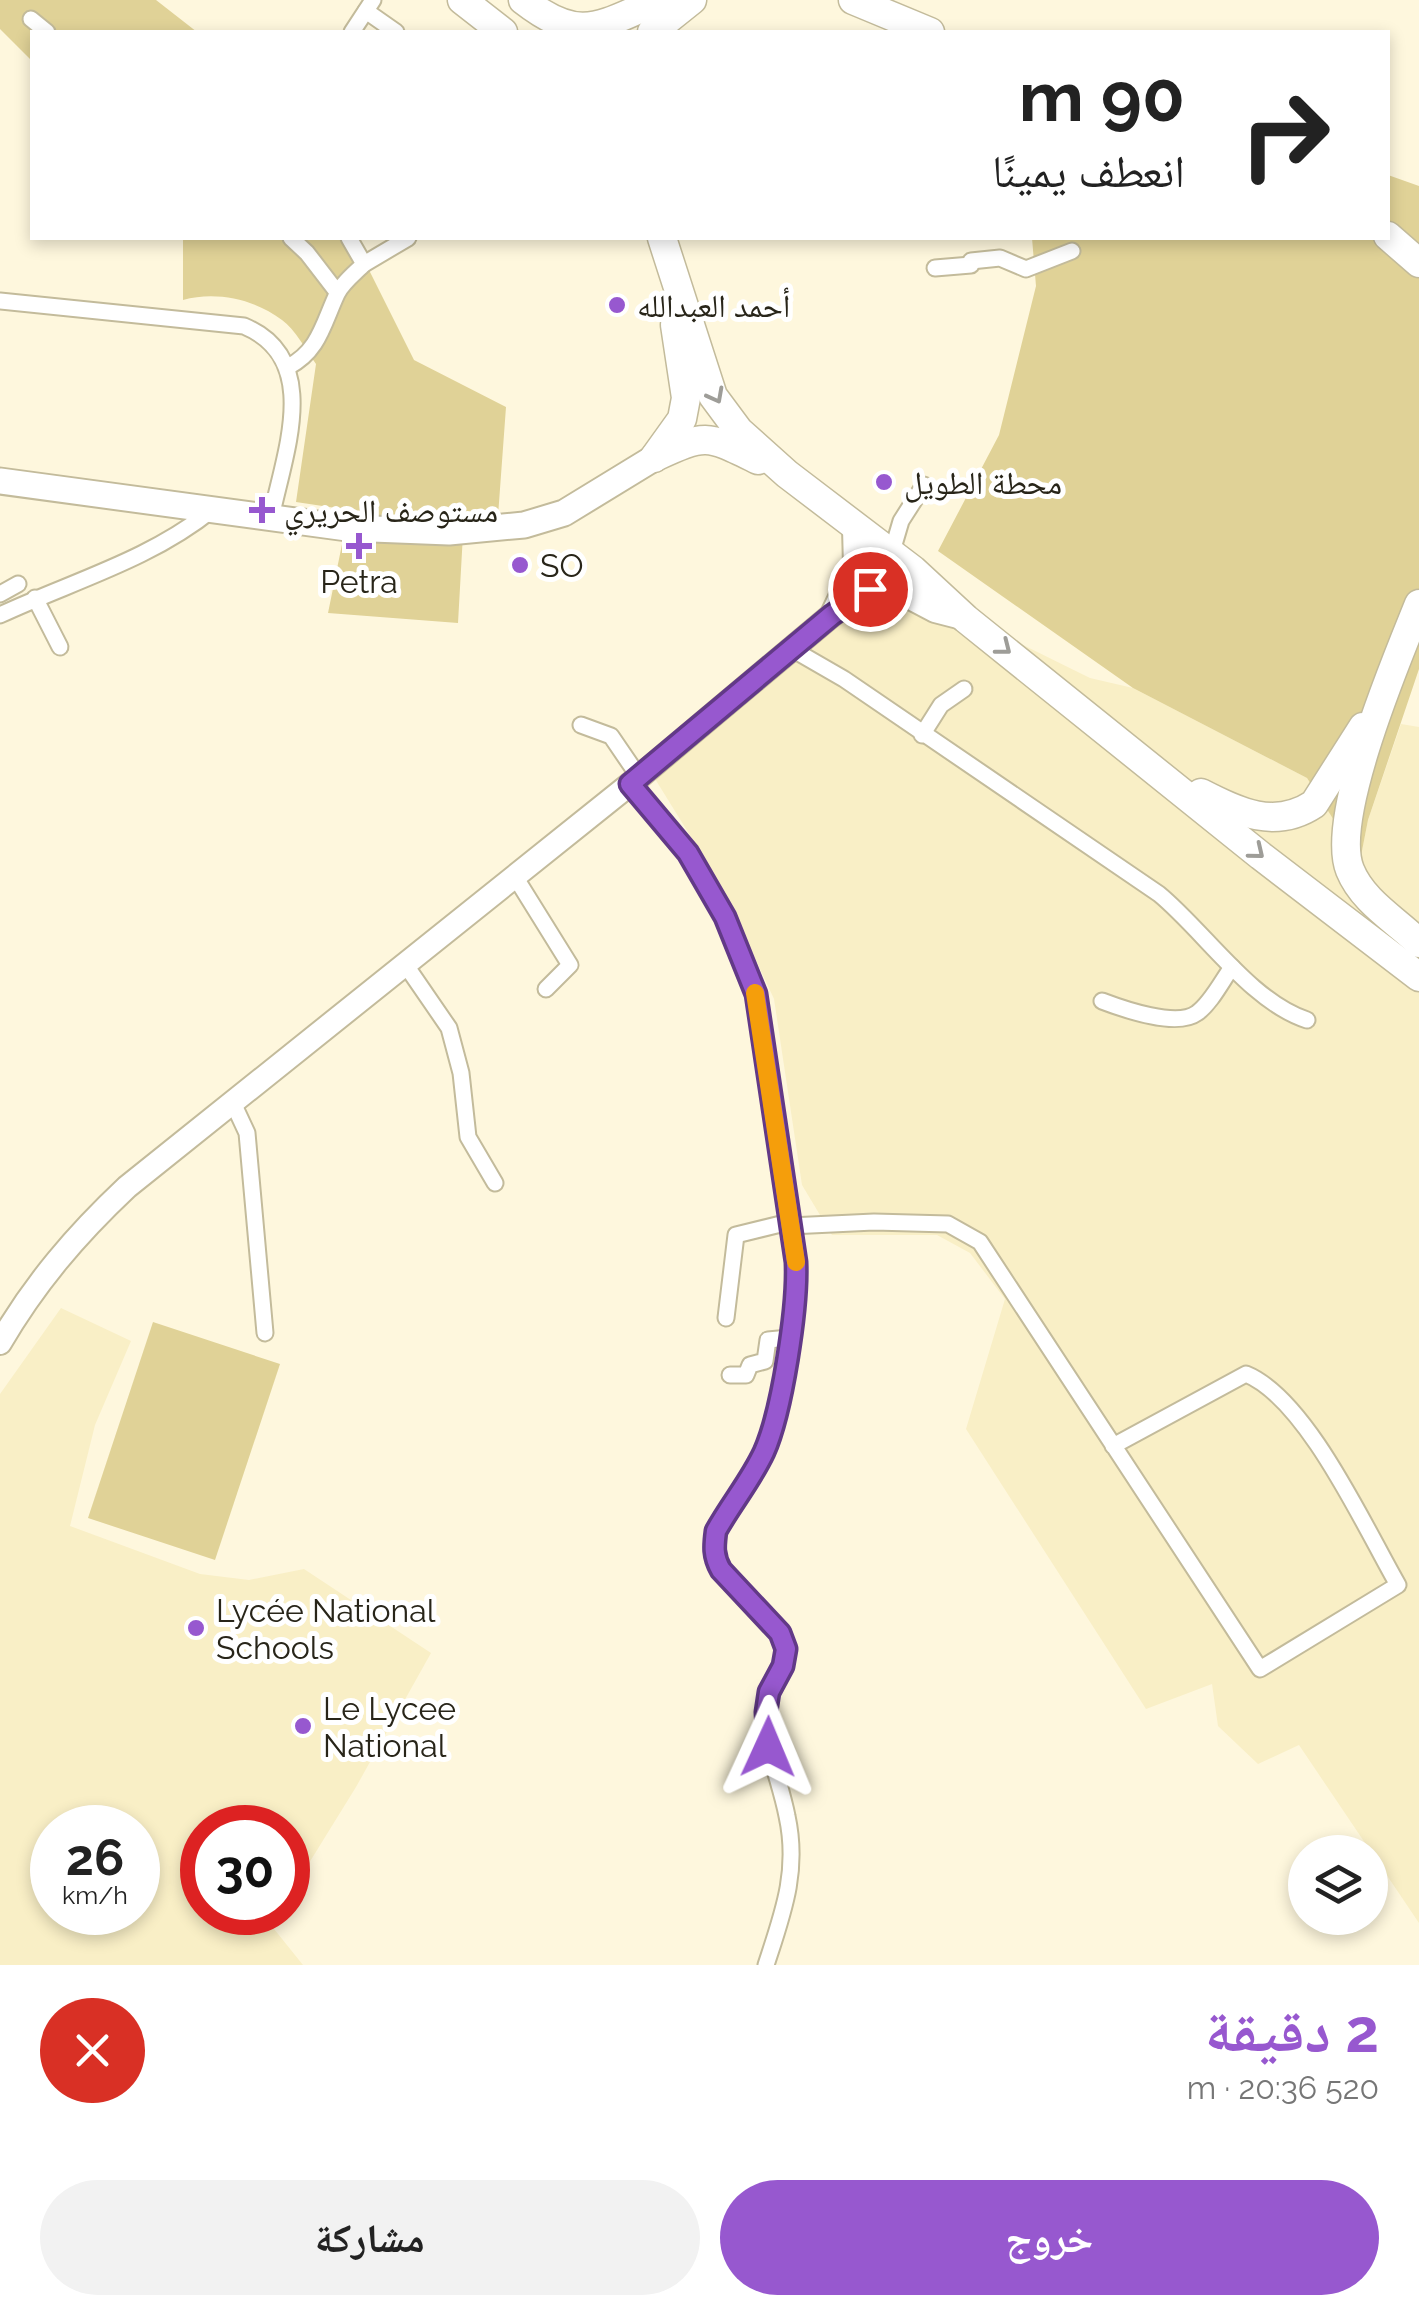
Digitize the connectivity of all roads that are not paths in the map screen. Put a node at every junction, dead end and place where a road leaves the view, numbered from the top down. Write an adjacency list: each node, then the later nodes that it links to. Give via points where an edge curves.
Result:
1 (462, 0): 11 (highway)
2 (522, 0): 3 (highway, via 553,21 580,27 606,24)
3 (660, 0)
4 (692, 0): 12 (highway)
5 (852, 0): 13 (highway)
6 (370, 5): 9 (street); 10 (street)
7 (31, 20): 8 (street)
8 (44, 30)
9 (353, 30)
10 (394, 30)
11 (501, 30)
12 (654, 30)
13 (925, 30)
14 (1390, 238): 20 (highway)
15 (293, 240): 24 (street)
16 (350, 240): 21 (street)
17 (405, 240): 21 (street)
18 (663, 240): 23 (highway)
19 (1072, 251): 22 (street, via 1026,268 1000,258)
20 (1419, 263)
21 (364, 264): 24 (street)
22 (935, 268)
23 (672, 275): 27 (highway, via 686,398 682,419); 28 (highway, one-way to 28, via 713,396)
24 (337, 292): 26 (street, via 316,342)
25 (0, 300): 26 (street, via 244,326 272,340)
26 (288, 367): 32 (street, via 293,402)
27 (654, 458): 28 (highway, via 712,438); 32 (main road, via 580,506 524,525 404,533)
28 (786, 474): 33 (highway)
29 (0, 482): 31 (main road)
30 (924, 486): 34 (street, via 901,521)
31 (213, 508): 32 (main road); 37 (street, via 151,552)
32 (271, 518)
33 (854, 528): 34 (highway); 40 (main road, via 855,566)
34 (891, 555): 41 (highway)
35 (18, 584): 36 (street)
36 (0, 594)
37 (35, 598): 39 (street); 42 (street)
38 (1419, 604): 45 (highway)
39 (0, 614)
40 (832, 615): 41 (main road, via 878,588); 43 (main road)
41 (966, 619): 48 (highway, one-way to 48)
42 (60, 648)
43 (792, 649): 47 (street); 49 (main road)
44 (964, 690): 47 (street, via 941,705)
45 (1382, 698): 48 (highway, via 1303,812 1252,816); 51 (highway, via 1349,813 1347,859 1372,902)
46 (581, 725): 49 (street, via 612,736)
47 (922, 735): 53 (street, via 1158,894)
48 (1164, 775): 54 (highway, one-way to 54)
49 (635, 780): 50 (main road); 60 (street, via 725,917 756,994)
50 (514, 875): 52 (main road); 55 (street, via 570,965)
51 (1419, 942)
52 (405, 964): 58 (main road); 59 (street, via 449,1028 468,1137)
53 (1232, 967): 56 (street, via 1197,1014 1182,1019); 57 (street)
54 (1419, 978)
55 (546, 988)
56 (1102, 1001)
57 (1307, 1020)
58 (233, 1103): 62 (street, via 246,1133); 64 (main road, via 86,1226 24,1302)
59 (495, 1183)
60 (789, 1224): 61 (street, via 736,1235); 63 (street, via 798,1288); 66 (street, via 948,1224 980,1242)
61 (726, 1318)
62 (265, 1333)
63 (789, 1338): 65 (street, via 768,1340 765,1362 750,1364 746,1374); 67 (street, via 766,1448 714,1544 721,1570 780,1633 786,1649 766,1712 792,1854 789,1897)
64 (0, 1344)
65 (730, 1374)
66 (1113, 1446): 66 (street, via 1246,1374 1262,1381 1320,1449 1398,1585 1260,1669)
67 (766, 1965)

